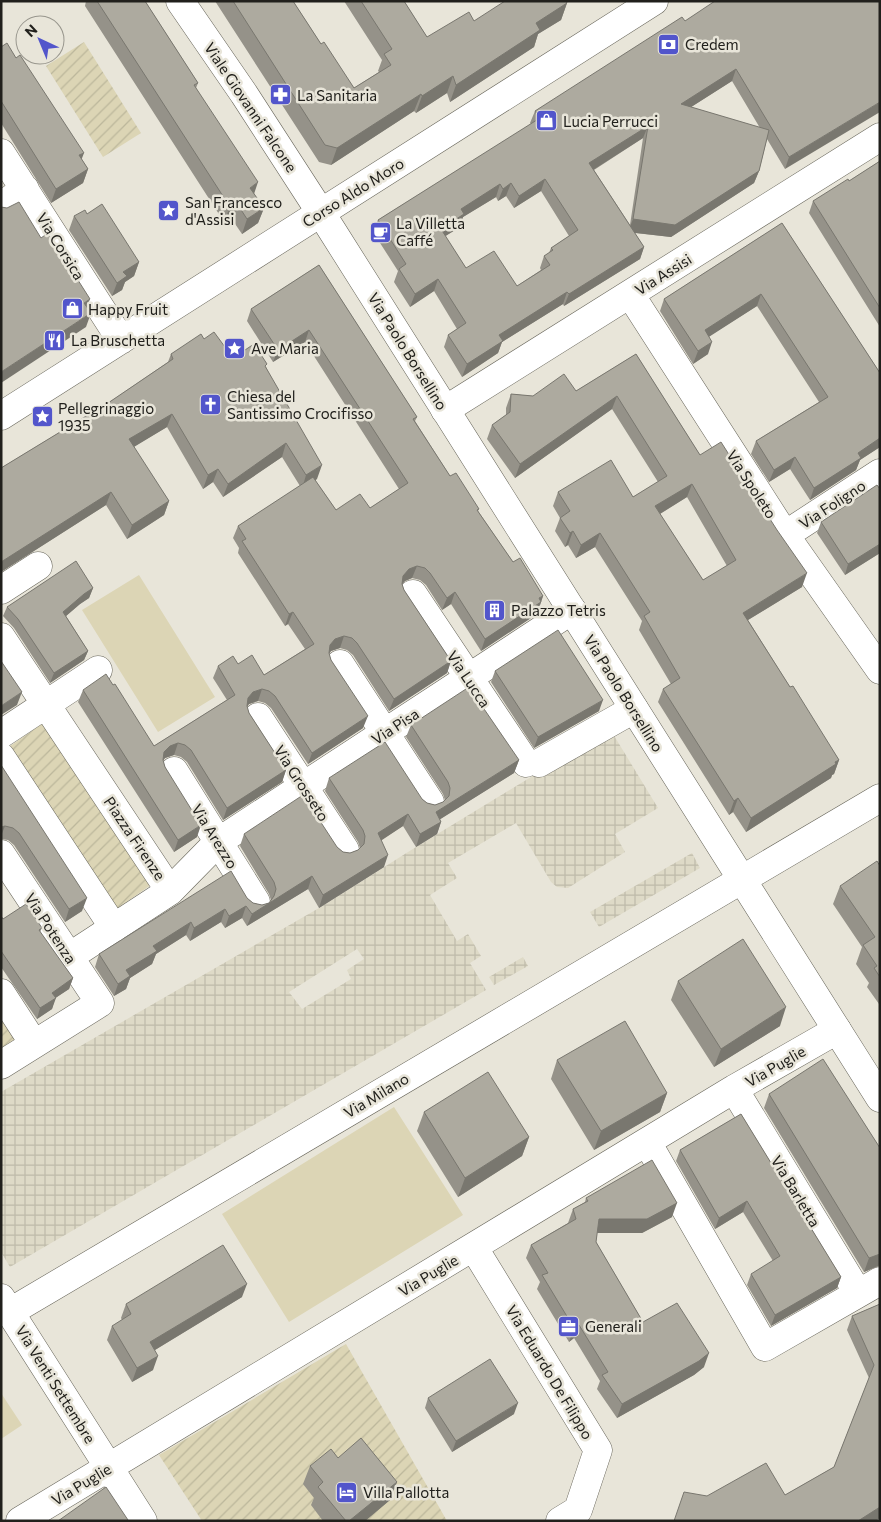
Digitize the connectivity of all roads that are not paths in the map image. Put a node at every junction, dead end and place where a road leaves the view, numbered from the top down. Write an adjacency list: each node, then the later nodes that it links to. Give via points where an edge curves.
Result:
1 (180, 1): 7 (street, Viale Giovanni Falcone)
2 (654, 1): 7 (street, Corso Aldo Moro)
3 (880, 137): 8 (street, Via Assisi)
4 (1, 152): 5 (street, Via Corsica)
5 (25, 189): 6 (street); 9 (street, Via Corsica)
6 (1, 206)
7 (321, 213): 9 (street, Corso Aldo Moro); 11 (street, Via Paolo Borsellino)
8 (630, 294): 11 (street, Via Assisi); 13 (street, Via Spoleto)
9 (121, 340): 10 (street, Corso Aldo Moro)
10 (4, 408)
11 (445, 410): 17 (street, Via Paolo Borsellino)
12 (880, 473): 13 (street, Via Foligno)
13 (785, 534): 21 (street, Via Spoleto)
14 (38, 566): 15 (street)
15 (1, 590)
16 (413, 594): 22 (street, Via Lucca)
17 (572, 610): 22 (street, Via Pisa); 24 (street, Via Paolo Borsellino)
18 (1, 637): 23 (street, Piazza Firenze)
19 (340, 664): 26 (street)
20 (98, 670): 23 (street)
21 (880, 670)
22 (469, 678): 24 (street, Via Lucca, via 532,763); 26 (street, Via Pisa)
23 (46, 704): 27 (street); 38 (street, Piazza Firenze)
24 (634, 709): 36 (street, Via Paolo Borsellino)
25 (258, 716): 30 (street, Via Grosseto)
26 (385, 733): 30 (street, Via Pisa); 32 (street)
27 (1, 734)
28 (1, 757): 40 (street)
29 (174, 771): 33 (street, Via Arezzo)
30 (303, 786): 33 (street, Via Pisa); 34 (street, Via Grosseto)
31 (880, 798): 36 (street, Via Milano)
32 (430, 802)
33 (218, 842): 38 (street, Via Pisa); 39 (street, Via Arezzo)
34 (345, 850)
35 (1, 854): 37 (street, Via Potenza)
36 (741, 879): 43 (street, Via Paolo Borsellino); 51 (street, Via Milano)
37 (10, 887): 41 (street, Via Potenza)
38 (170, 891): 40 (street, Piazza Firenze)
39 (256, 902)
40 (114, 928): 41 (street, Piazza Firenze)
41 (70, 957): 44 (street, Via Potenza, via 100,1003)
42 (1, 993): 44 (street)
43 (837, 1030): 46 (street, Via Puglie); 47 (street, Via Paolo Borsellino)
44 (34, 1044): 45 (street)
45 (1, 1065)
46 (734, 1090): 48 (street, Via Puglie); 50 (street, Via Barletta)
47 (880, 1098)
48 (647, 1142): 49 (street, Via Puglie); 50 (street, via 765,1347)
49 (474, 1248): 52 (street, Via Puglie); 55 (street, Via Eduardo De Filippo, via 598,1450 578,1510)
50 (869, 1287)
51 (6, 1305): 52 (street, Via Venti Settembre)
52 (108, 1467): 53 (street, Via Puglie); 54 (street, Via Venti Settembre)
53 (20, 1521)
54 (143, 1521)
55 (560, 1521)

